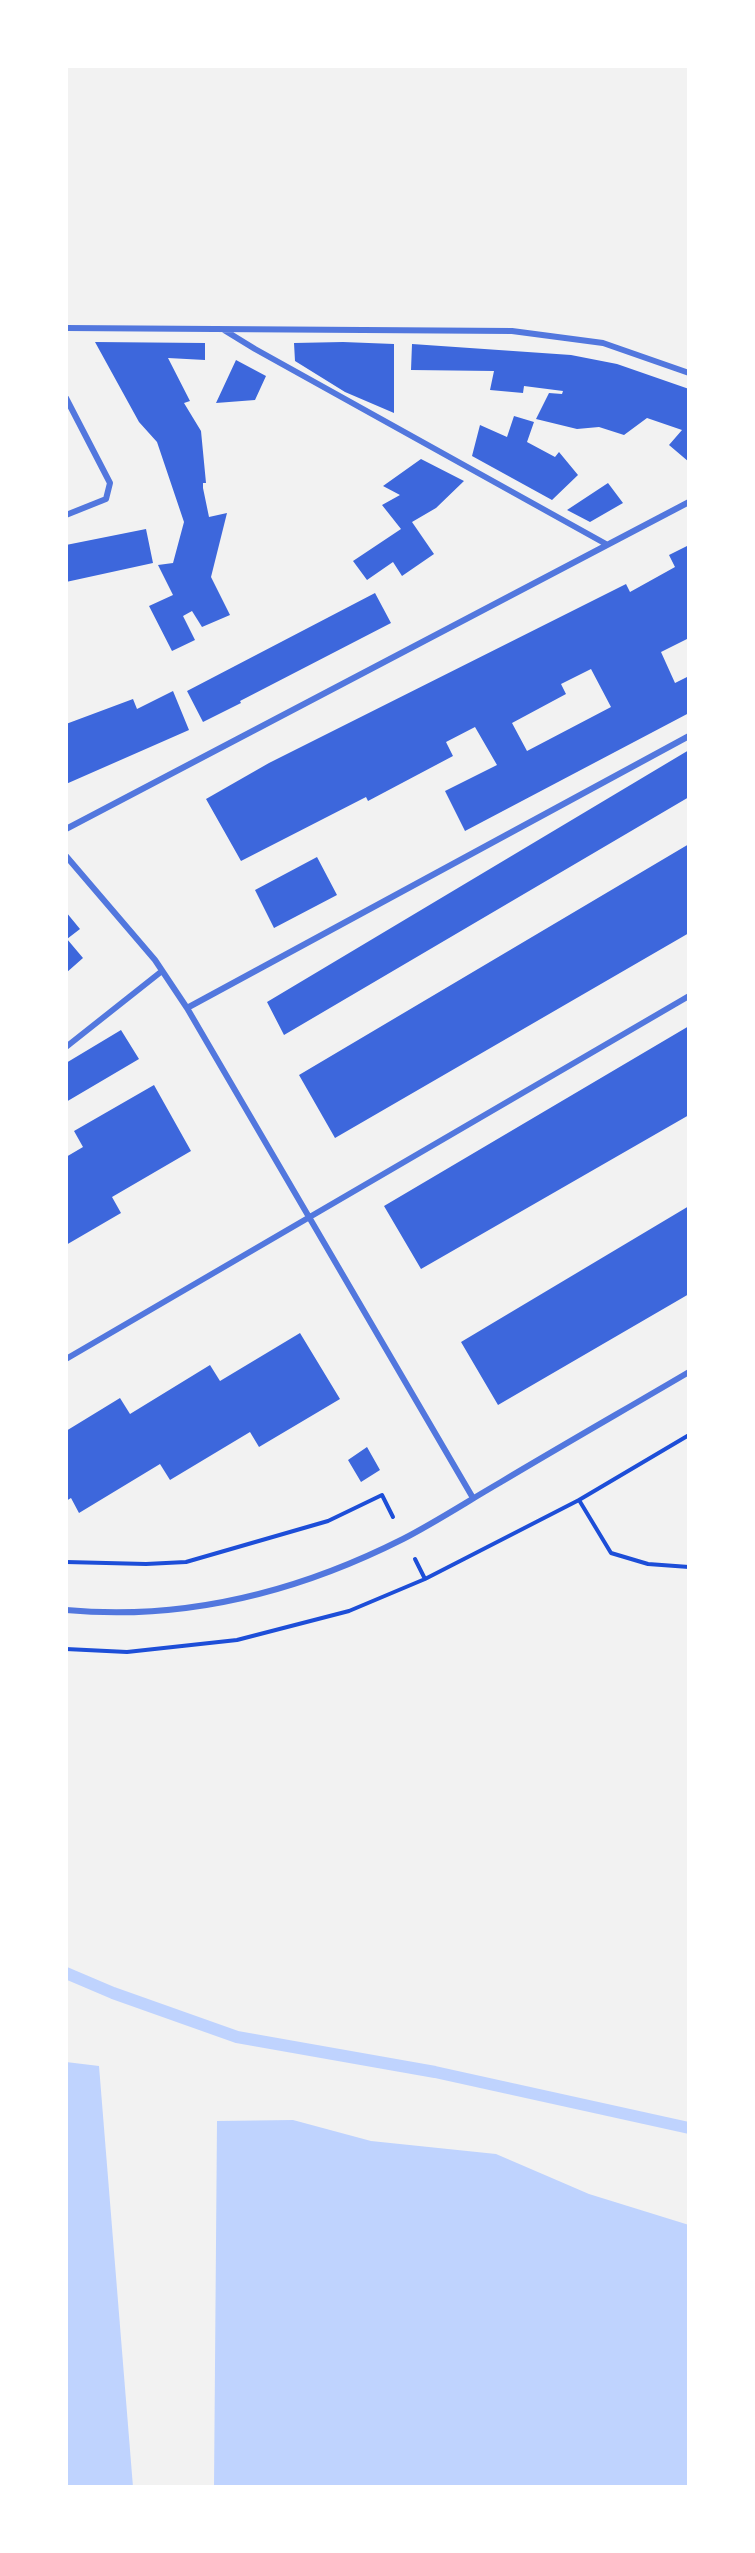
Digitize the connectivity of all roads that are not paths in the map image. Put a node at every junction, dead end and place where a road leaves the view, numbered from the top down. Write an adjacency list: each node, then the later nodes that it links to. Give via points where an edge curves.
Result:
1 (66, 328): 2 (street)
2 (224, 330): 3 (street, via 513,331 603,343); 7 (street)
3 (689, 374)
4 (66, 398): 6 (street, via 110,483 106,499)
5 (689, 502): 7 (street)
6 (66, 515)
7 (606, 544): 9 (street)
8 (689, 736): 13 (street)
9 (66, 829)
10 (66, 856): 11 (street)
11 (162, 971): 13 (street); 14 (street)
12 (689, 996): 15 (street)
13 (188, 1008): 15 (street)
14 (66, 1047)
15 (310, 1217): 16 (street); 18 (street)
16 (66, 1359)
17 (689, 1372): 18 (street)
18 (473, 1498): 19 (street, via 404,1539 327,1574 282,1589 141,1613)
19 (66, 1610)

